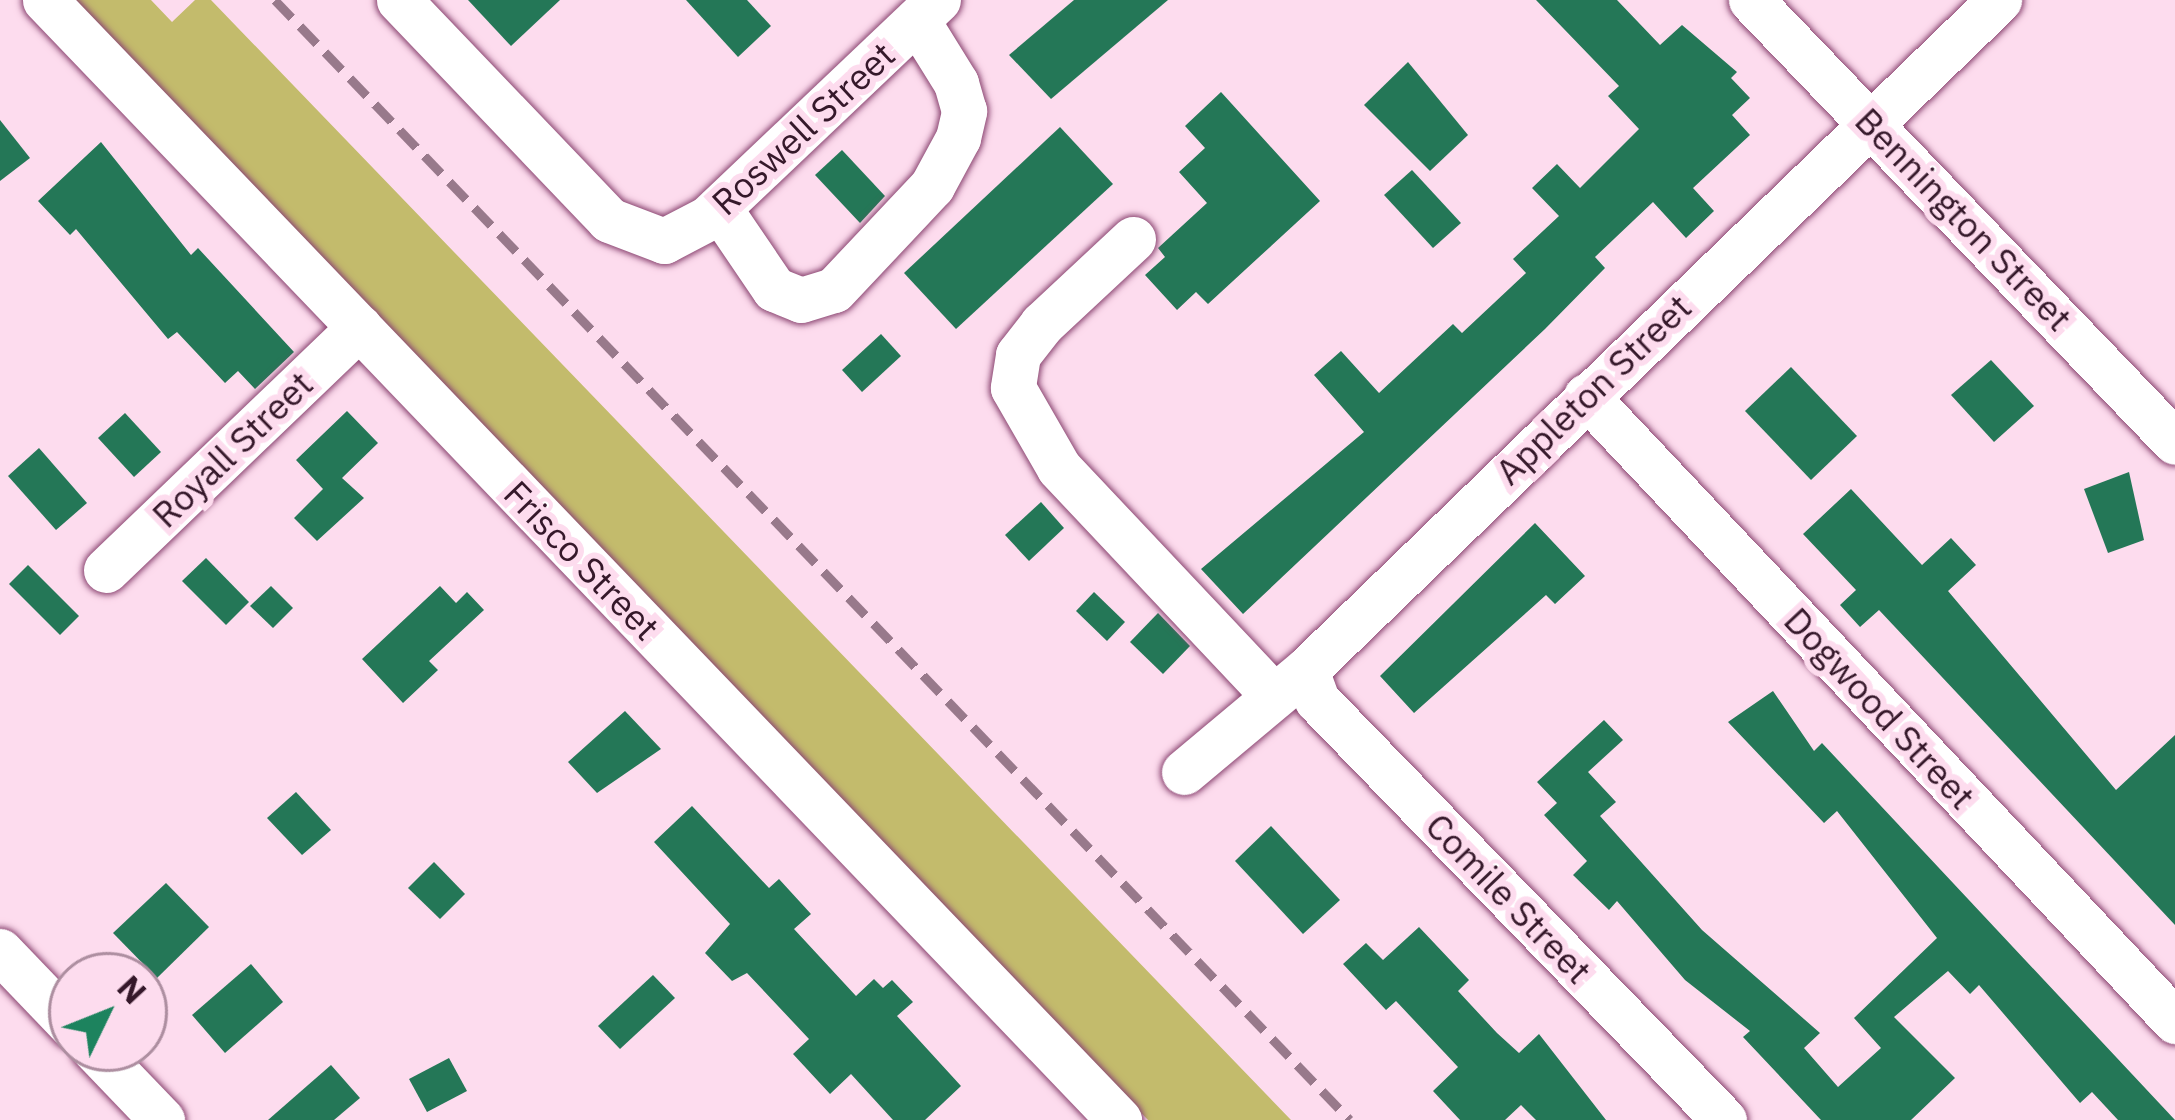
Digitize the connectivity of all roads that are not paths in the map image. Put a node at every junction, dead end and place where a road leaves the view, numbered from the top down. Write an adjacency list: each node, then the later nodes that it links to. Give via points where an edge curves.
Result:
1 (45, 0): 9 (street, Frisco Street)
2 (399, 0): 7 (street, Roswell Street, via 634,236 664,242)
3 (1751, 0): 6 (street, Bennington Street)
4 (2000, 0): 6 (street, Appleton Street)
5 (928, 10): 7 (street, Roswell Street); 7 (street, via 964,110 958,138 932,186 834,290 801,300 774,289)
6 (1873, 122): 10 (street, Appleton Street); 11 (street, Bennington Street)
7 (719, 208)
8 (1132, 239): 13 (street, Comile Street, via 1042,324 1018,355 1013,388 1030,432 1059,467)
9 (359, 327): 12 (street, Royall Street); 20 (street, Frisco Street)
10 (1586, 396): 13 (street, Appleton Street); 17 (street, Dogwood Street)
11 (2166, 415)
12 (106, 570)
13 (1290, 683): 14 (street, Appleton Street); 21 (street, Comile Street, via 1317,700)
14 (1184, 772)
15 (0, 951): 16 (street)
16 (48, 1001)
17 (2175, 1021)
18 (116, 1072): 19 (street)
19 (162, 1120)
20 (1118, 1120)
21 (1724, 1120)

